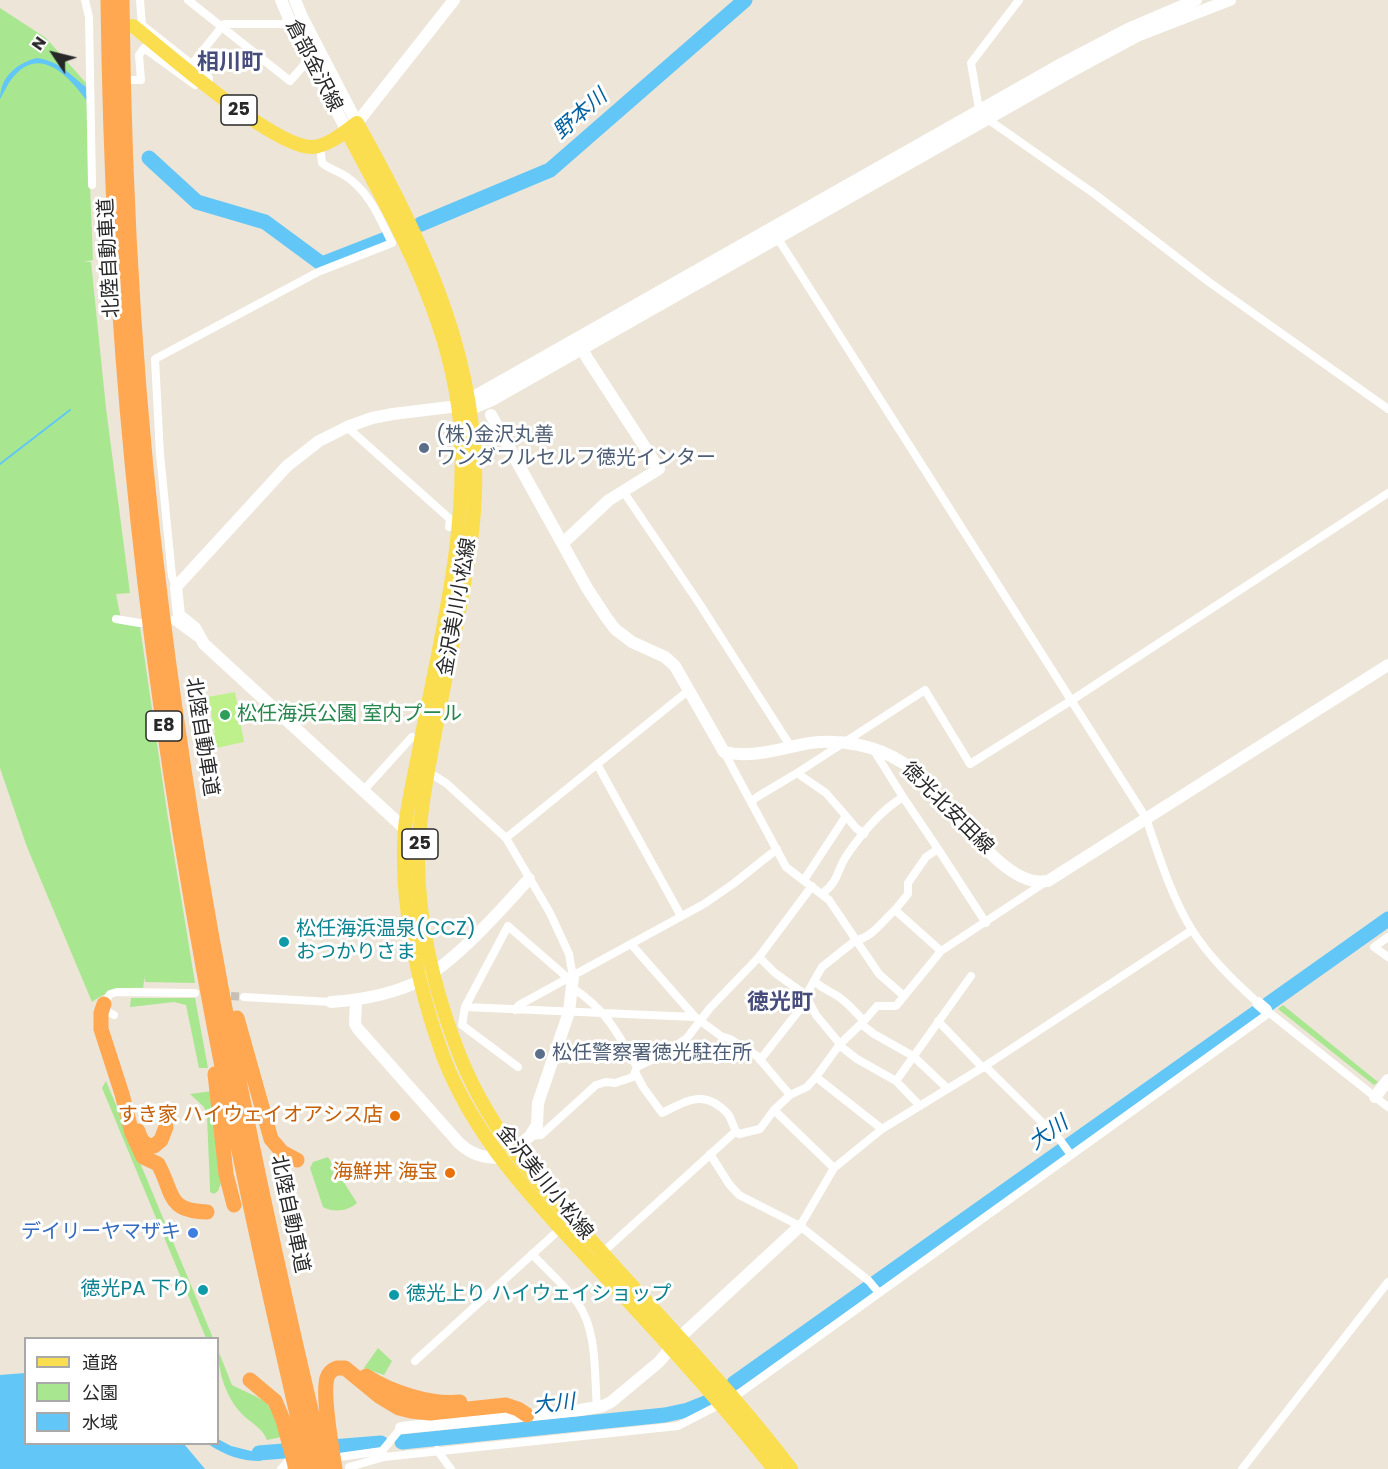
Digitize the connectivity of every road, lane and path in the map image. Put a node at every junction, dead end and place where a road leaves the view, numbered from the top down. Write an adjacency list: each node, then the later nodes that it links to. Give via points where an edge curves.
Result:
1 (85, 0): 19 (street)
2 (108, 0): 62 (highway, 北陸自動車道 / E8, via 113,199 132,463 154,655)
3 (122, 0): 62 (highway, 北陸自動車道 / E8, via 128,216 146,463)
4 (141, 0): 16 (street, via 142,25)
5 (188, 0): 14 (street)
6 (281, 0): 12 (street, 倉部金沢線)
7 (295, 0): 22 (street, 倉部金沢線)
8 (454, 0): 22 (street)
9 (1019, 0): 21 (street, via 971,63)
10 (1196, 0): 21 (street, via 1128,29)
11 (1230, 0): 21 (street, via 1137,36)
12 (290, 21): 14 (street); 15 (street, 倉部金沢線)
13 (133, 26): 20 (main road, 25)
14 (221, 27): 15 (street, via 290,81); 16 (street)
15 (310, 61): 22 (street, 倉部金沢線)
16 (192, 64): 20 (street, via 209,78)
17 (101, 80): 19 (street)
18 (132, 80): 20 (street, via 141,80 139,55 144,48 202,89)
19 (90, 81): 24 (street)
20 (209, 86): 23 (main road, 25, via 267,130 302,146)
21 (983, 114): 25 (street); 26 (street); 29 (street)
22 (352, 127): 23 (main road); 28 (main road, 金沢美川小松線 / 25, via 379,163 442,296)
23 (320, 145): 36 (street, via 322,163 357,185 392,243 318,272 155,358 160,454)
24 (92, 185)
25 (771, 227): 26 (street); 27 (street)
26 (777, 239): 27 (street); 43 (street)
27 (580, 343): 28 (street); 32 (street, via 659,469)
28 (466, 405): 31 (street, via 393,414); 50 (main road, 金沢美川小松線 / 25, via 476,472 467,566); 57 (main road, 金沢美川小松線 / 25, via 459,523 447,611)
29 (1388, 409)
30 (491, 416): 35 (street)
31 (347, 427): 34 (street, via 450,519); 36 (street, via 319,441 287,466)
32 (623, 491): 35 (street); 46 (street)
33 (1388, 493): 43 (street)
34 (449, 527)
35 (562, 543): 42 (street, via 615,629 665,657)
36 (176, 587): 40 (street, via 179,615)
37 (116, 619): 39 (street)
38 (174, 620): 40 (street, via 196,638)
39 (140, 623)
40 (200, 634): 52 (street, via 204,644)
41 (1388, 665): 56 (street)
42 (689, 690): 48 (street); 49 (street)
43 (1072, 700): 45 (street, via 970,764 926,690); 56 (street)
44 (412, 737): 52 (street)
45 (842, 742): 46 (street, 徳光北安田線); 47 (street, 徳光北安田線); 51 (street)
46 (791, 747): 48 (street, 徳光北安田線, via 747,754)
47 (873, 750): 53 (street); 65 (street, 徳光北安田線, via 911,769 1007,868 1034,881)
48 (724, 752): 54 (street)
49 (597, 764): 59 (street); 70 (street)
50 (428, 772): 59 (street, via 446,783); 80 (main road, 金沢美川小松線 / 25, via 418,860)
51 (796, 773): 54 (street); 55 (street, via 826,793)
52 (363, 791): 57 (street)
53 (903, 797): 58 (street, via 885,808); 61 (street)
54 (751, 802): 60 (street)
55 (846, 816): 58 (street); 64 (street)
56 (1146, 818): 65 (street); 73 (street, via 1174,896)
57 (405, 829): 80 (main road, 金沢美川小松線 / 25, via 408,918)
58 (864, 834): 67 (street, via 847,855 838,877)
59 (506, 838): 63 (street)
60 (777, 849): 64 (street, via 786,867); 70 (street, via 733,884)
61 (938, 849): 68 (street, via 926,857 908,883 908,894); 71 (street)
62 (193, 867): 121 (highway, via 271,1139 282,1152); 123 (highway, via 188,891 210,1028 226,1174); 139 (highway, 北陸自動車道 / E8, via 288,1311)
63 (529, 879): 69 (street); 82 (street, via 569,954)
64 (804, 880): 66 (street)
65 (1048, 881): 71 (street)
66 (812, 886): 67 (street); 78 (street)
67 (822, 894): 75 (street)
68 (895, 910): 75 (street, via 877,929); 77 (street)
69 (496, 915): 72 (street); 80 (street)
70 (681, 916): 76 (street)
71 (986, 923): 77 (street)
72 (508, 926): 82 (street); 90 (street)
73 (1192, 930): 91 (street, via 1231,979); 103 (street)
74 (1388, 937): 79 (street, via 1374,947)
75 (856, 940): 83 (street, via 822,966); 85 (street, via 879,974)
76 (631, 944): 82 (street); 96 (street)
77 (941, 951): 85 (street)
78 (759, 957): 87 (street); 96 (street)
79 (1388, 957)
80 (426, 976): 88 (street); 120 (main road, 金沢美川小松線 / 25, via 443,1056 476,1121)
81 (971, 976): 97 (street)
82 (572, 981): 93 (street); 94 (street); 95 (street)
83 (814, 981): 87 (street); 98 (street, via 846,1002)
84 (195, 993): 92 (street, via 117,992 110,994)
85 (904, 996): 98 (street, via 896,1006 877,1006)
86 (244, 997): 89 (street)
87 (807, 997): 99 (street); 101 (street)
88 (356, 1000): 89 (street); 120 (street, via 358,1029 459,1143 468,1152 487,1158)
89 (331, 1002)
90 (465, 1007): 93 (street); 102 (street, via 462,1025)
91 (1264, 1009): 110 (street); 118 (street)
92 (109, 1010): 114 (highway, via 104,1028 142,1141 151,1146 158,1143); 124 (highway, via 101,1013 101,1029 140,1153 158,1164 180,1208)
93 (515, 1010): 94 (street)
94 (569, 1012): 95 (street); 117 (street, via 538,1103 537,1125)
95 (605, 1014): 96 (street); 104 (street)
96 (697, 1019): 101 (street); 104 (street, via 687,1038)
97 (938, 1021): 100 (street); 103 (street)
98 (863, 1022): 99 (street); 100 (street, via 874,1034)
99 (840, 1045): 105 (street); 107 (street)
100 (913, 1056): 107 (street); 108 (street)
101 (760, 1060): 109 (street)
102 (518, 1067)
103 (984, 1067): 108 (street); 118 (street)
104 (636, 1069): 116 (street, via 643,1087 662,1113 700,1098 712,1100 728,1114); 117 (street, via 633,1077 596,1085 542,1135)
105 (816, 1077): 109 (street, via 807,1087); 115 (street)
106 (1388, 1080): 110 (street)
107 (896, 1081): 111 (street)
108 (948, 1089): 111 (street)
109 (790, 1095): 113 (street)
110 (1376, 1097): 112 (street)
111 (920, 1106): 115 (street)
112 (1388, 1107)
113 (774, 1110): 116 (street, via 760,1129 739,1134); 122 (street)
114 (166, 1127)
115 (882, 1129): 122 (street)
116 (736, 1131): 119 (street)
117 (530, 1136): 120 (street)
118 (1067, 1149): 130 (street)
119 (710, 1154): 125 (street, via 739,1195); 127 (street)
120 (507, 1155): 126 (main road, 金沢美川小松線 / 25); 127 (main road, 金沢美川小松線 / 25)
121 (297, 1160)
122 (834, 1168): 125 (street)
123 (234, 1205)
124 (207, 1212)
125 (800, 1227): 130 (street); 131 (street)
126 (560, 1229): 128 (street); 131 (main road, 金沢美川小松線 / 25)
127 (602, 1253): 131 (main road, 金沢美川小松線 / 25)
128 (532, 1254): 133 (street); 136 (street, via 577,1302 585,1316)
129 (1388, 1282): 147 (street)
130 (878, 1291): 135 (street)
131 (676, 1342): 135 (main road, 金沢美川小松線 / 25); 136 (street, via 619,1397)
132 (352, 1361): 137 (highway, via 358,1371 373,1381 419,1398 455,1402 513,1399)
133 (415, 1361)
134 (250, 1380): 139 (highway, via 275,1401 283,1420)
135 (727, 1401): 140 (street, via 678,1426); 145 (main road, 金沢美川小松線 / 25); 146 (main road, 金沢美川小松線 / 25)
136 (597, 1407): 137 (street)
137 (527, 1415): 138 (street); 139 (highway, via 506,1405 411,1412 379,1396 345,1368 337,1368 327,1381 328,1423)
138 (401, 1428): 141 (street)
139 (310, 1441): 142 (highway, 北陸自動車道 / E8); 142 (highway)
140 (437, 1450): 141 (street); 144 (street)
141 (383, 1454): 142 (street, via 287,1462); 143 (street)
142 (312, 1467)
143 (349, 1469)
144 (451, 1469)
145 (774, 1469)
146 (791, 1469)
147 (1242, 1469)

